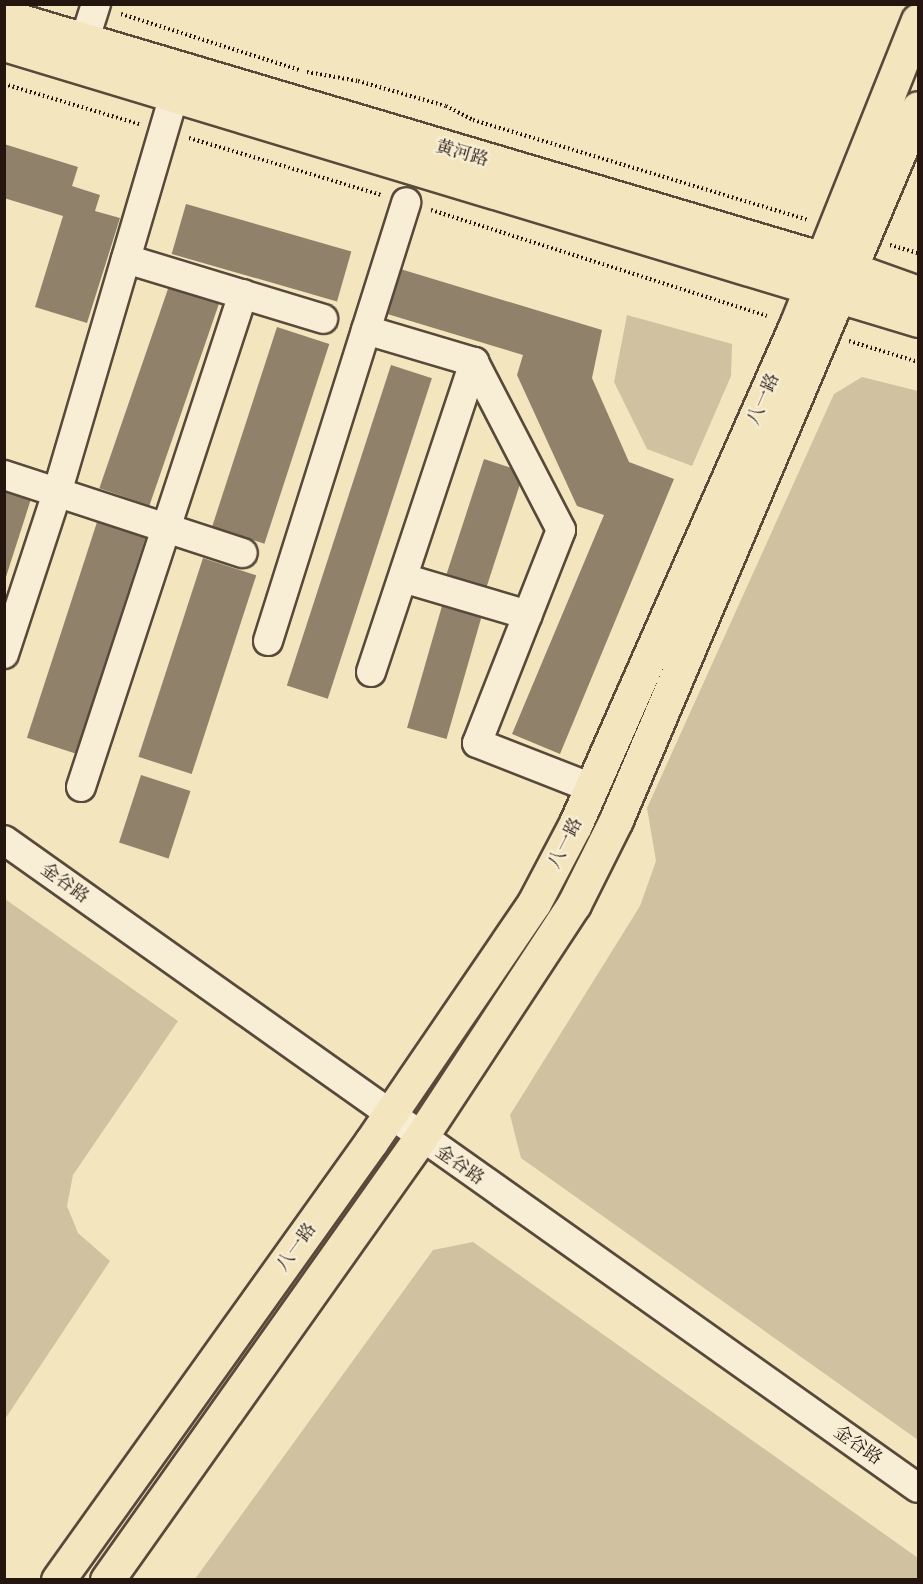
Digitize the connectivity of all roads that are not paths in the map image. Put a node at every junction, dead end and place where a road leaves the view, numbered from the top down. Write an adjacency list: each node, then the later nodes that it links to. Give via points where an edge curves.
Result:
1 (96, 6): 5 (street)
2 (4, 16): 5 (main road, 黄河路)
3 (918, 20): 9 (main road, 八一路)
4 (4, 44): 5 (main road, 黄河路)
5 (81, 53): 6 (main road, 黄河路)
6 (178, 82): 10 (street); 11 (main road, 黄河路)
7 (918, 108): 9 (main road, 八一路)
8 (406, 202): 16 (street)
9 (850, 233): 11 (main road, 八一路)
10 (126, 259): 13 (street); 19 (street)
11 (832, 277): 12 (main road, 黄河路); 15 (main road, 黄河路); 28 (main road, 八一路); 31 (main road, 八一路, via 824,333 616,820 574,904)
12 (918, 293)
13 (243, 294): 14 (street); 20 (street)
14 (324, 319)
15 (918, 320)
16 (366, 330): 17 (street); 24 (street)
17 (474, 362): 22 (street); 23 (street, via 561,530)
18 (4, 475): 19 (street)
19 (57, 493): 20 (street); 25 (street)
20 (166, 528): 21 (street); 27 (street)
21 (243, 553)
22 (403, 578): 23 (street); 26 (street)
23 (528, 615): 28 (street, via 477,743)
24 (268, 641)
25 (4, 654)
26 (371, 672)
27 (81, 787)
28 (592, 788): 30 (main road, 八一路, via 534,903)
29 (4, 840): 30 (street, 金谷路)
30 (389, 1115): 31 (street, 金谷路); 33 (main road, 八一路)
31 (421, 1137): 32 (street, 金谷路); 34 (main road, 八一路)
32 (918, 1488)
33 (58, 1580)
34 (107, 1580)

